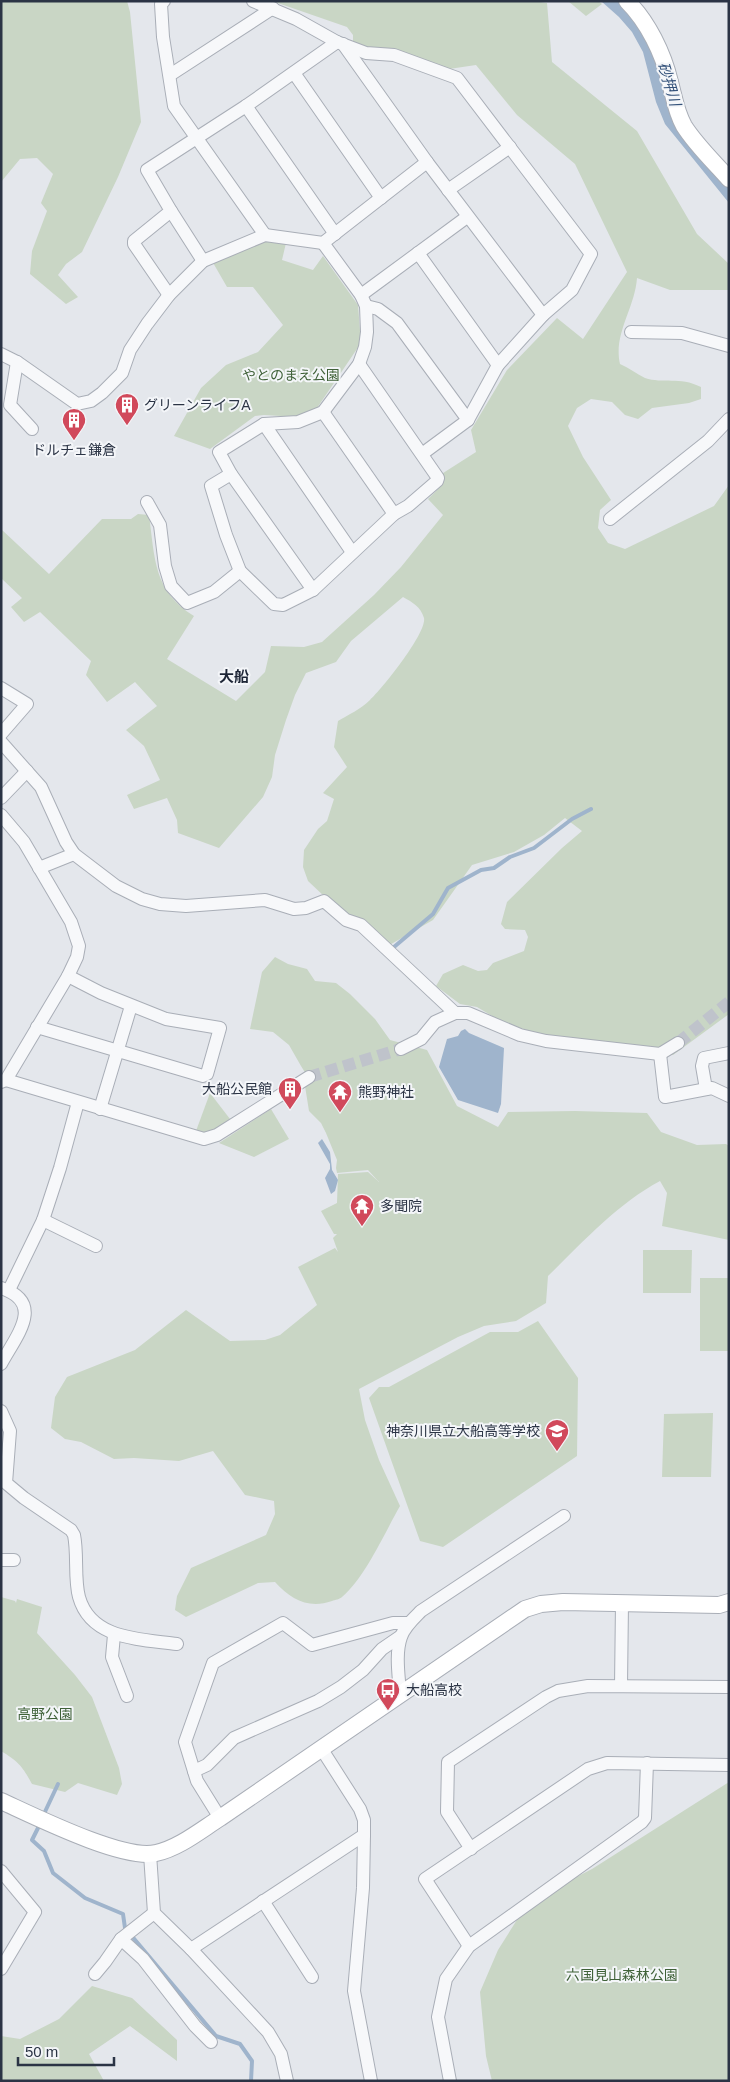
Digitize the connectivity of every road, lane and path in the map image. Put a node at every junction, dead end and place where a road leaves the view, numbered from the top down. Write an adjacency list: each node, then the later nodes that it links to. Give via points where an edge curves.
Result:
1 (164, 1): 7 (street, via 163,37)
2 (253, 1): 4 (street)
3 (627, 1): 12 (street, via 638,12 659,50 684,126)
4 (273, 8): 5 (street); 7 (street)
5 (340, 43): 6 (street); 10 (street, via 366,53 394,55 457,78); 11 (street)
6 (294, 73): 8 (street); 14 (street)
7 (170, 75): 9 (street, via 174,106)
8 (246, 106): 9 (street); 17 (street)
9 (197, 137): 15 (street, via 147,170); 18 (street)
10 (510, 147): 13 (street); 24 (street, via 591,254 572,290)
11 (427, 162): 13 (street); 14 (street)
12 (729, 179)
13 (448, 190): 16 (street)
14 (381, 198): 17 (street)
15 (172, 211): 21 (street); 22 (street, via 134,241)
16 (467, 217): 20 (street); 24 (street)
17 (335, 234): 19 (street)
18 (265, 235): 19 (street); 21 (street)
19 (324, 243): 23 (street)
20 (418, 253): 23 (street); 30 (street)
21 (203, 262): 22 (street)
22 (169, 295): 28 (street, via 130,350 122,373 91,401 76,404)
23 (363, 300): 29 (street, via 367,332); 33 (street, via 397,323)
24 (542, 315): 30 (street)
25 (631, 332): 26 (street, via 682,334)
26 (729, 346)
27 (1, 354): 28 (street)
28 (17, 362): 35 (street, via 10,405)
29 (359, 364): 31 (street); 36 (street)
30 (498, 365): 33 (street)
31 (323, 412): 34 (street, via 298,422); 39 (street)
32 (729, 419): 40 (street, via 708,441)
33 (468, 420): 36 (street)
34 (264, 424): 37 (street, via 219,452); 41 (street)
35 (32, 429)
36 (422, 454): 39 (street, via 437,481)
37 (231, 474): 42 (street, via 211,486); 43 (street)
38 (147, 502): 42 (street, via 160,525 171,586 187,603 214,592)
39 (394, 514): 41 (street)
40 (610, 519)
41 (352, 552): 43 (street)
42 (240, 571): 43 (street, via 274,604 284,605)
43 (313, 590)
44 (1, 688): 45 (street, via 27,704)
45 (1, 734)
46 (1, 742): 47 (street)
47 (27, 771): 48 (street); 50 (street, via 46,796)
48 (1, 798)
49 (1, 816): 51 (street, via 24,842)
50 (74, 854): 51 (street); 54 (street, via 116,886 160,904 202,906 265,900 294,909 324,901 346,920 361,925)
51 (39, 868): 52 (street, via 71,922 80,946)
52 (68, 976): 53 (street); 55 (street)
53 (131, 1006): 58 (street); 58 (street, via 166,1020 220,1028 208,1074 203,1076)
54 (455, 1014): 57 (street, via 435,1022 420,1039); 60 (street, via 468,1013 520,1035 546,1041)
55 (37, 1027): 58 (street); 62 (street)
56 (678, 1043): 60 (street)
57 (401, 1049)
58 (118, 1052): 66 (street)
59 (729, 1053): 63 (street, via 704,1058 702,1066)
60 (660, 1054): 63 (street, via 665,1097)
61 (309, 1077): 66 (street, via 204,1140)
62 (4, 1081): 65 (street)
63 (706, 1089): 64 (street, via 712,1088)
64 (729, 1096)
65 (78, 1102): 66 (street); 67 (street)
66 (100, 1109)
67 (43, 1220): 68 (street); 69 (street)
68 (96, 1246)
69 (5, 1289): 70 (street, via 25,1304 26,1312 24,1323)
70 (1, 1364)
71 (1, 1411): 76 (street, via 10,1431 6,1483 74,1534 79,1597 89,1616)
72 (564, 1516): 75 (street, via 421,1611)
73 (729, 1602): 74 (street, via 719,1605)
74 (622, 1603): 79 (street); 81 (street, via 563,1602 525,1609)
75 (408, 1623): 77 (street); 86 (street, via 393,1623 312,1645 283,1623 213,1663 185,1742)
76 (114, 1635): 78 (street); 82 (street, via 112,1657)
77 (400, 1636): 81 (street); 86 (street, via 341,1687 318,1701 234,1738 207,1766)
78 (177, 1644)
79 (621, 1686): 80 (street); 90 (street, via 588,1686 558,1691 448,1762 446,1812)
80 (729, 1687)
81 (400, 1694): 83 (street)
82 (127, 1696)
83 (321, 1748): 88 (street); 89 (street, via 360,1809)
84 (647, 1763): 85 (street); 90 (street, via 607,1763 588,1769); 96 (street, via 645,1818 642,1822)
85 (729, 1765)
86 (194, 1771): 88 (street)
87 (1, 1801): 91 (street, via 92,1840 127,1852)
88 (220, 1818): 91 (street, via 176,1845)
89 (364, 1835): 93 (street); 103 (street, via 354,1991)
90 (471, 1850): 96 (street, via 425,1879)
91 (150, 1854): 94 (street)
92 (1, 1871): 98 (street, via 34,1912)
93 (263, 1901): 97 (street); 100 (street)
94 (154, 1913): 95 (street); 97 (street)
95 (121, 1939): 99 (street); 101 (street, via 143,1959)
96 (469, 1946): 104 (street, via 446,1979 438,2017)
97 (192, 1949): 102 (street, via 268,2032 281,2054)
98 (1, 1969)
99 (95, 1974)
100 (312, 1977)
101 (211, 2042)
102 (287, 2081)
103 (372, 2081)
104 (450, 2081)

